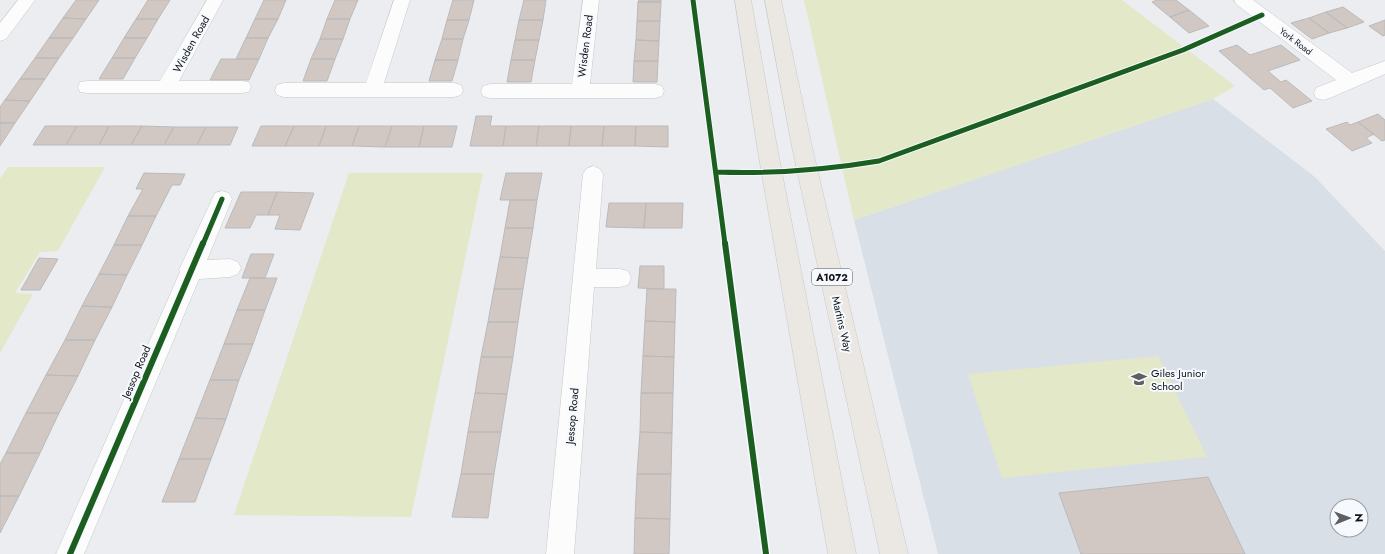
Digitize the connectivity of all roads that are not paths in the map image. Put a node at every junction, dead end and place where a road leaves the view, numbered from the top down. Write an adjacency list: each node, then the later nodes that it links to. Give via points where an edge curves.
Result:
1 (27, 0): 8 (street)
2 (215, 0): 12 (street, Wisden Road)
3 (402, 0): 14 (street)
4 (591, 0): 19 (street, Wisden Road)
5 (743, 0): 29 (main road, via 768,152)
6 (773, 0): 30 (main road, Martins Way / A1072, via 802,147)
7 (1242, 0): 10 (street, York Road)
8 (0, 35)
9 (1385, 67): 10 (street)
10 (1350, 81): 20 (street)
11 (87, 87): 12 (street, Wisden Road)
12 (166, 87): 13 (street, Wisden Road)
13 (242, 87)
14 (373, 89): 15 (street); 16 (street)
15 (284, 90)
16 (454, 90)
17 (490, 91): 19 (street, Wisden Road)
18 (656, 91): 19 (street, Wisden Road)
19 (580, 92)
20 (1323, 93)
21 (594, 174): 25 (street, Jessop Road)
22 (222, 199): 24 (street, Jessop Road)
23 (230, 268): 24 (street)
24 (190, 270): 27 (street, Jessop Road)
25 (584, 278): 26 (street); 28 (street, Jessop Road)
26 (620, 278)
27 (70, 554)
28 (560, 554)
29 (842, 554)
30 (894, 554)

